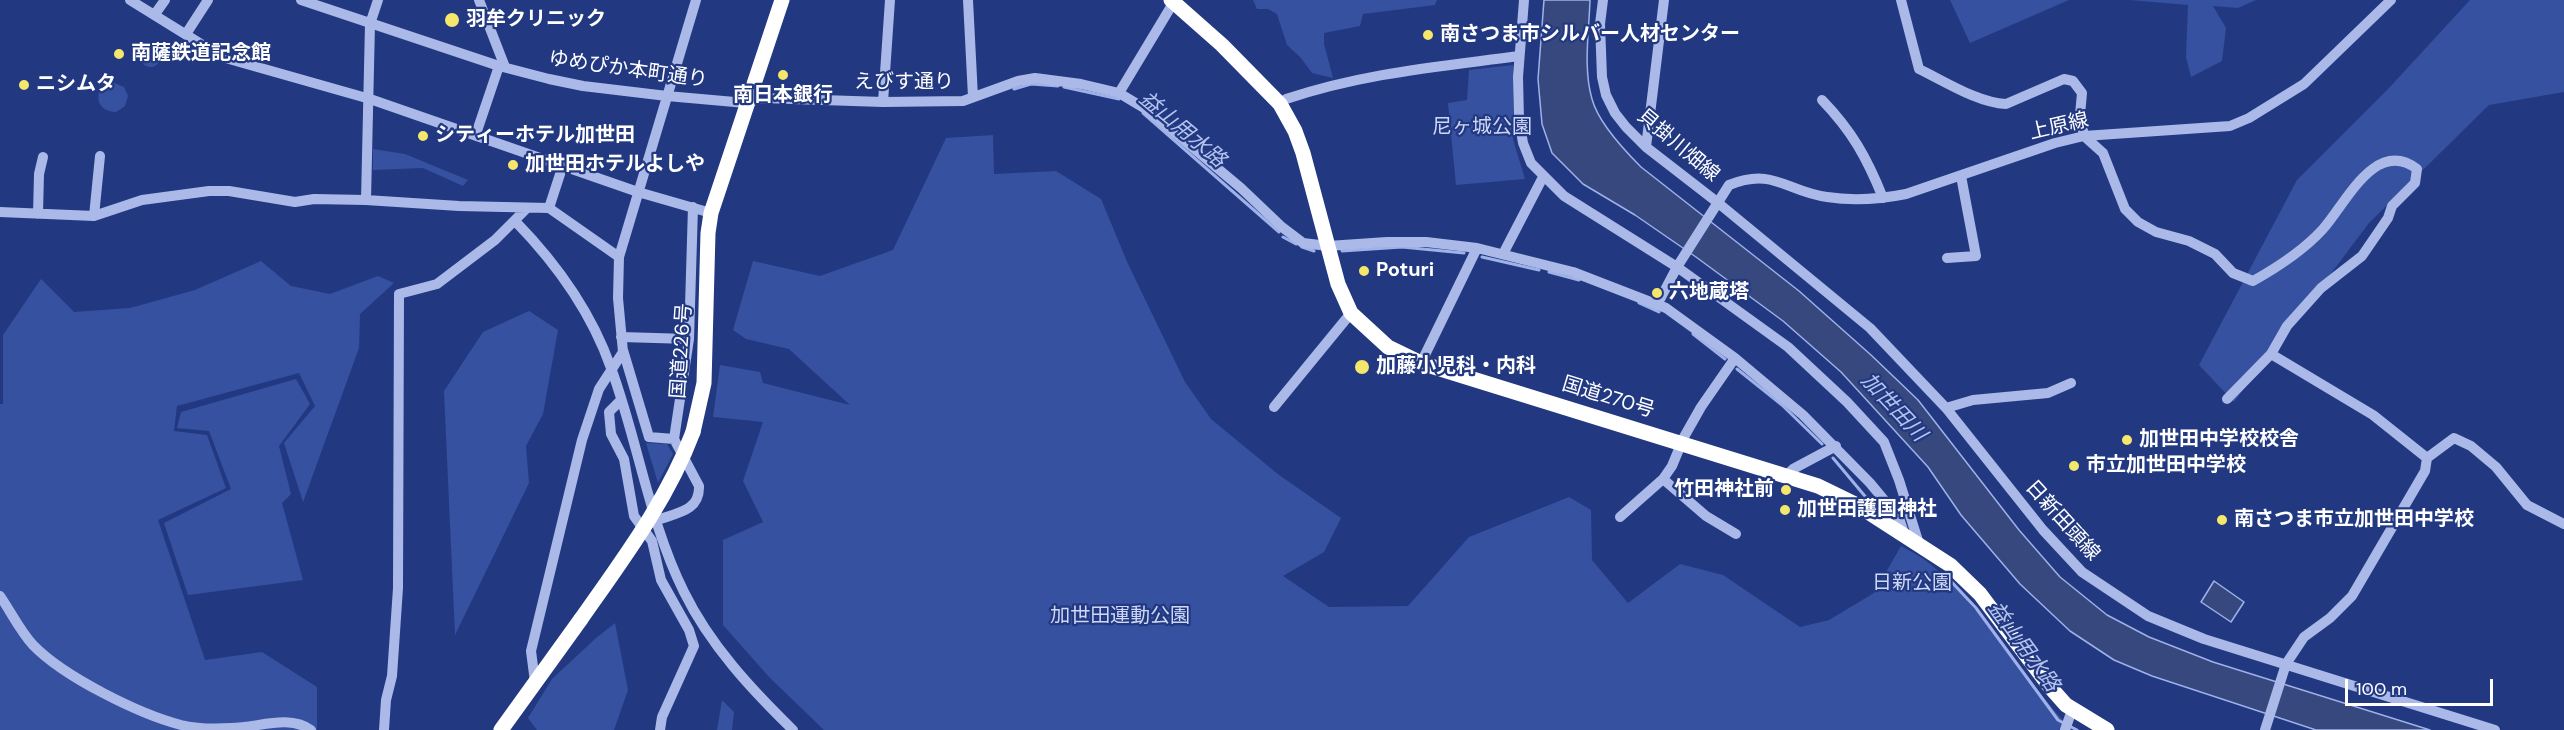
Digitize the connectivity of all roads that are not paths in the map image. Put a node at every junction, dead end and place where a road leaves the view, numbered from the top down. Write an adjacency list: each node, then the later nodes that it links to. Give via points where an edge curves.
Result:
1 (130, 0): 17 (street)
2 (165, 0): 17 (street)
3 (301, 0): 18 (street, ゆめぴか本町通り)
4 (378, 0): 18 (street)
5 (479, 0): 21 (street)
6 (696, 0): 23 (street)
7 (890, 0): 27 (street)
8 (967, 0): 24 (street)
9 (1524, 0): 20 (street)
10 (1603, 0): 32 (street, 貝掛川畑線, via 1600,59 1606,96 1615,113)
11 (1664, 0): 32 (street)
12 (1901, 0): 31 (street, via 1919,69 1997,104 2013,102 2068,79 2082,93 2080,115)
13 (2391, 0): 31 (street, 上原線, via 2304,84 2249,118 2212,129)
14 (204, 1): 19 (street)
15 (779, 1): 28 (highway, 国道226号)
16 (1173, 1): 22 (street); 29 (highway, 国道270号)
17 (155, 14): 19 (street)
18 (370, 24): 21 (street, ゆめぴか本町通り); 25 (street)
19 (186, 34): 25 (street, via 222,57)
20 (1518, 56): 29 (street, via 1330,84); 37 (street, via 1519,119 1531,163)
21 (502, 67): 23 (street, ゆめぴか本町通り, via 583,86); 30 (street)
22 (1119, 93): 24 (street, えびす通り, via 1035,78); 50 (street, えびす通り, via 1157,118 1282,228 1304,243)
23 (667, 96): 28 (street, ゆめぴか本町通り); 38 (street)
24 (973, 97): 27 (street, えびす通り, via 945,102)
25 (370, 99): 30 (street); 40 (street)
26 (1822, 100): 39 (street, via 1846,125)
27 (883, 102): 28 (street, えびす通り, via 762,98)
28 (746, 103): 46 (highway, 国道226号)
29 (1280, 104): 50 (highway, 国道270号, via 1303,153)
30 (476, 134): 35 (street)
31 (2084, 136): 36 (street, 上原線, via 2055,142); 61 (street, via 2103,153 2125,209 2138,222 2215,254 2233,273 2253,281 2282,264 2324,228 2346,195 2370,171 2387,161 2410,164 2417,169 2415,183 2392,206 2367,249 2307,303 2287,326)
32 (1646, 147): 41 (street, 貝掛川畑線)
33 (100, 156): 48 (street)
34 (44, 157): 47 (street, via 39,174)
35 (563, 165): 38 (street); 44 (street)
36 (1961, 176): 39 (street, 上原線); 54 (street, via 1976,256)
37 (1543, 177): 52 (street); 55 (street, via 1564,196)
38 (638, 192): 43 (street); 53 (street)
39 (1883, 198): 41 (street, 上原線, via 1825,197 1777,180 1756,178 1729,185)
40 (366, 200): 42 (street); 48 (street, via 295,201 209,191 141,200)
41 (1719, 206): 55 (street, 上原線); 69 (street, 日新田頭線, via 1842,303)
42 (526, 207): 44 (street); 49 (street)
43 (693, 207): 46 (street); 59 (street)
44 (549, 208): 53 (street)
45 (0, 212): 47 (street)
46 (711, 213): 84 (highway, 国道226号, bridge, via 704,383 693,432 664,497)
47 (38, 214): 48 (street)
48 (94, 216)
49 (515, 221): 64 (street, via 542,248 580,302); 87 (street, via 463,267 437,284 399,294 398,588)
50 (1328, 246): 51 (street, えびす通り, via 1416,242); 57 (highway, 国道270号)
51 (1477, 248): 52 (street, えびす通り); 63 (street)
52 (1503, 254): 56 (street, えびす通り, via 1574,272)
53 (619, 257): 58 (street)
54 (1947, 258)
55 (1678, 264): 56 (street, 上原線); 81 (street, via 1788,346 1884,442)
56 (1657, 305): 62 (street, えびす通り)
57 (1351, 313): 63 (highway, 国道270号, via 1388,346); 68 (street)
58 (621, 337): 59 (street); 60 (street)
59 (690, 339): 70 (street)
60 (623, 350): 64 (street); 70 (street, via 649,437)
61 (2271, 354): 66 (street); 73 (street, via 2373,415)
62 (1735, 358): 71 (street); 72 (street, えびす通り)
63 (1421, 363): 71 (highway, 国道270号)
64 (611, 368): 67 (street); 84 (street, via 599,389 582,440 531,651)
65 (2071, 382): 69 (street, via 2048,393 1973,400)
66 (2227, 399)
67 (621, 400): 77 (street); 89 (street, via 609,412 611,434 624,459 634,516 652,541 661,580 694,646 662,717)
68 (1274, 407)
69 (1946, 408): 83 (street, 日新田頭線, via 2043,530 2091,579 2163,623)
70 (674, 439): 77 (street, via 699,486 699,494 691,508)
71 (1682, 443): 74 (highway, 国道270号); 75 (street)
72 (1836, 446): 74 (street); 80 (street, えびす通り, via 1899,518)
73 (2427, 458): 78 (street, via 2454,438 2471,446 2496,467 2527,505); 83 (street, via 2425,471 2352,596 2304,638)
74 (1786, 476): 80 (highway, 国道270号, via 1849,501)
75 (1662, 479): 76 (street); 79 (street, via 1706,516)
76 (1620, 517)
77 (657, 520): 90 (street, via 684,592 708,634)
78 (2564, 524)
79 (1736, 534)
80 (1905, 536): 81 (highway, 国道270号)
81 (1919, 544): 85 (highway, 国道270号, via 1950,565 1980,594 2050,687)
82 (0, 596): 86 (street, via 28,640 45,656 136,708 199,728 289,722)
83 (2285, 667): 92 (street); 93 (street, 日新田頭線)
84 (535, 682): 88 (highway, 国道226号)
85 (2068, 721): 91 (highway, 国道270号)
86 (311, 730)
87 (384, 730)
88 (501, 730)
89 (660, 730)
90 (793, 730)
91 (2108, 730)
92 (2265, 730)
93 (2495, 730)

